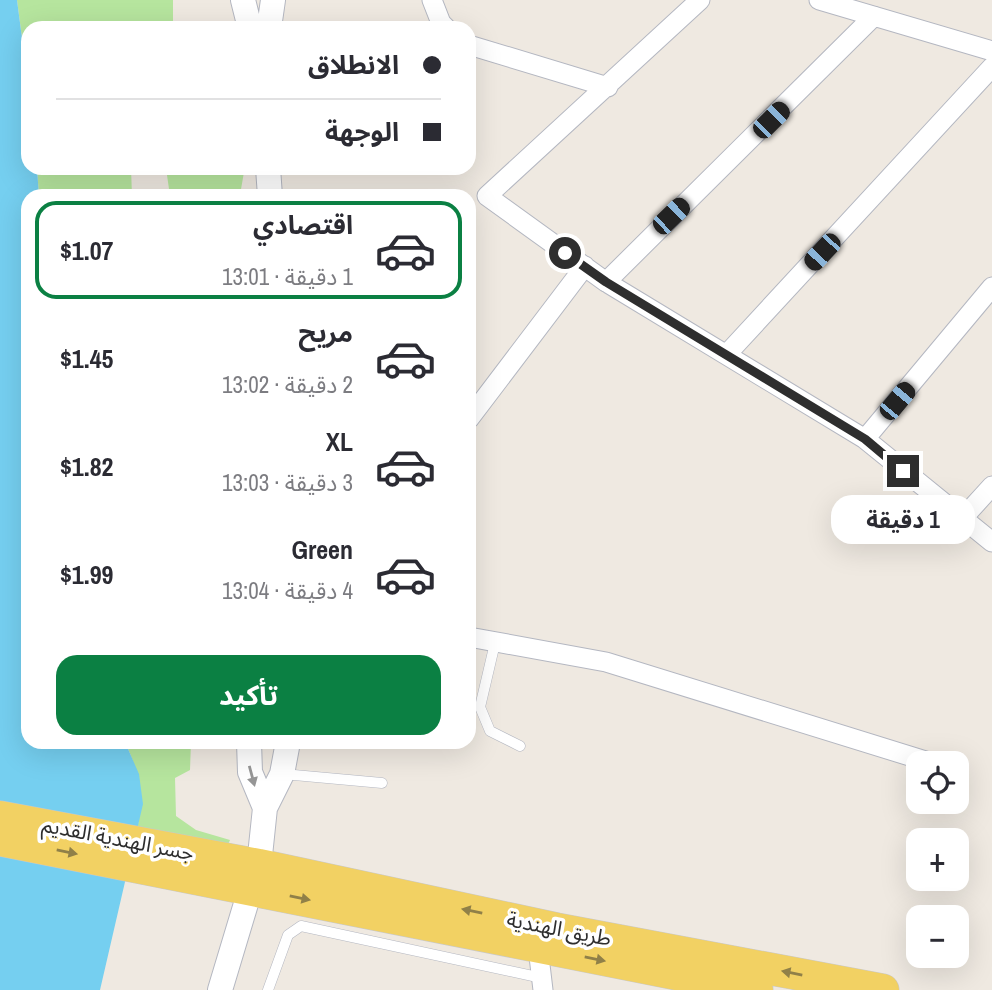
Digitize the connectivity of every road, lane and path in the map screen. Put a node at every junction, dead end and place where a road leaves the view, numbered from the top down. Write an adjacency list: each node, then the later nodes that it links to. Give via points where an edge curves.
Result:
1 (243, 0): 7 (street)
2 (273, 0): 8 (street)
3 (432, 0): 9 (street)
4 (699, 0): 13 (street)
5 (819, 0): 6 (street)
6 (874, 16): 11 (street); 15 (street)
7 (248, 21)
8 (270, 21)
9 (440, 21)
10 (476, 47): 13 (street)
11 (992, 51)
12 (992, 67): 17 (street)
13 (608, 87): 14 (street, via 487,196)
14 (585, 267): 15 (street); 18 (street)
15 (606, 282): 17 (street)
16 (992, 287): 19 (street)
17 (727, 354): 19 (street)
18 (476, 410)
19 (865, 439): 21 (street)
20 (992, 486): 21 (street)
21 (961, 520): 22 (street)
22 (992, 542)
23 (476, 639): 24 (street)
24 (495, 643): 25 (lane, via 480,707 489,731); 28 (street, via 606,662)
25 (520, 746)
26 (249, 749): 31 (street, one-way to 31, via 250,772)
27 (287, 749): 29 (street)
28 (906, 755)
29 (282, 774): 30 (lane); 31 (street)
30 (382, 783)
31 (265, 808): 34 (street)
32 (0, 817): 34 (main road, جسر الهندية القديم)
33 (0, 840): 34 (main road, جسر الهندية القديم, one-way to 34)
34 (245, 874): 35 (main road, طريق الهندية, one-way to 35); 36 (street); 39 (main road, طريق الهندية, one-way to 34)
35 (541, 972): 37 (lane, via 301,926 288,935); 38 (main road, طريق الهندية, one-way to 38)
36 (220, 990)
37 (268, 990)
38 (757, 990)
39 (883, 990)

